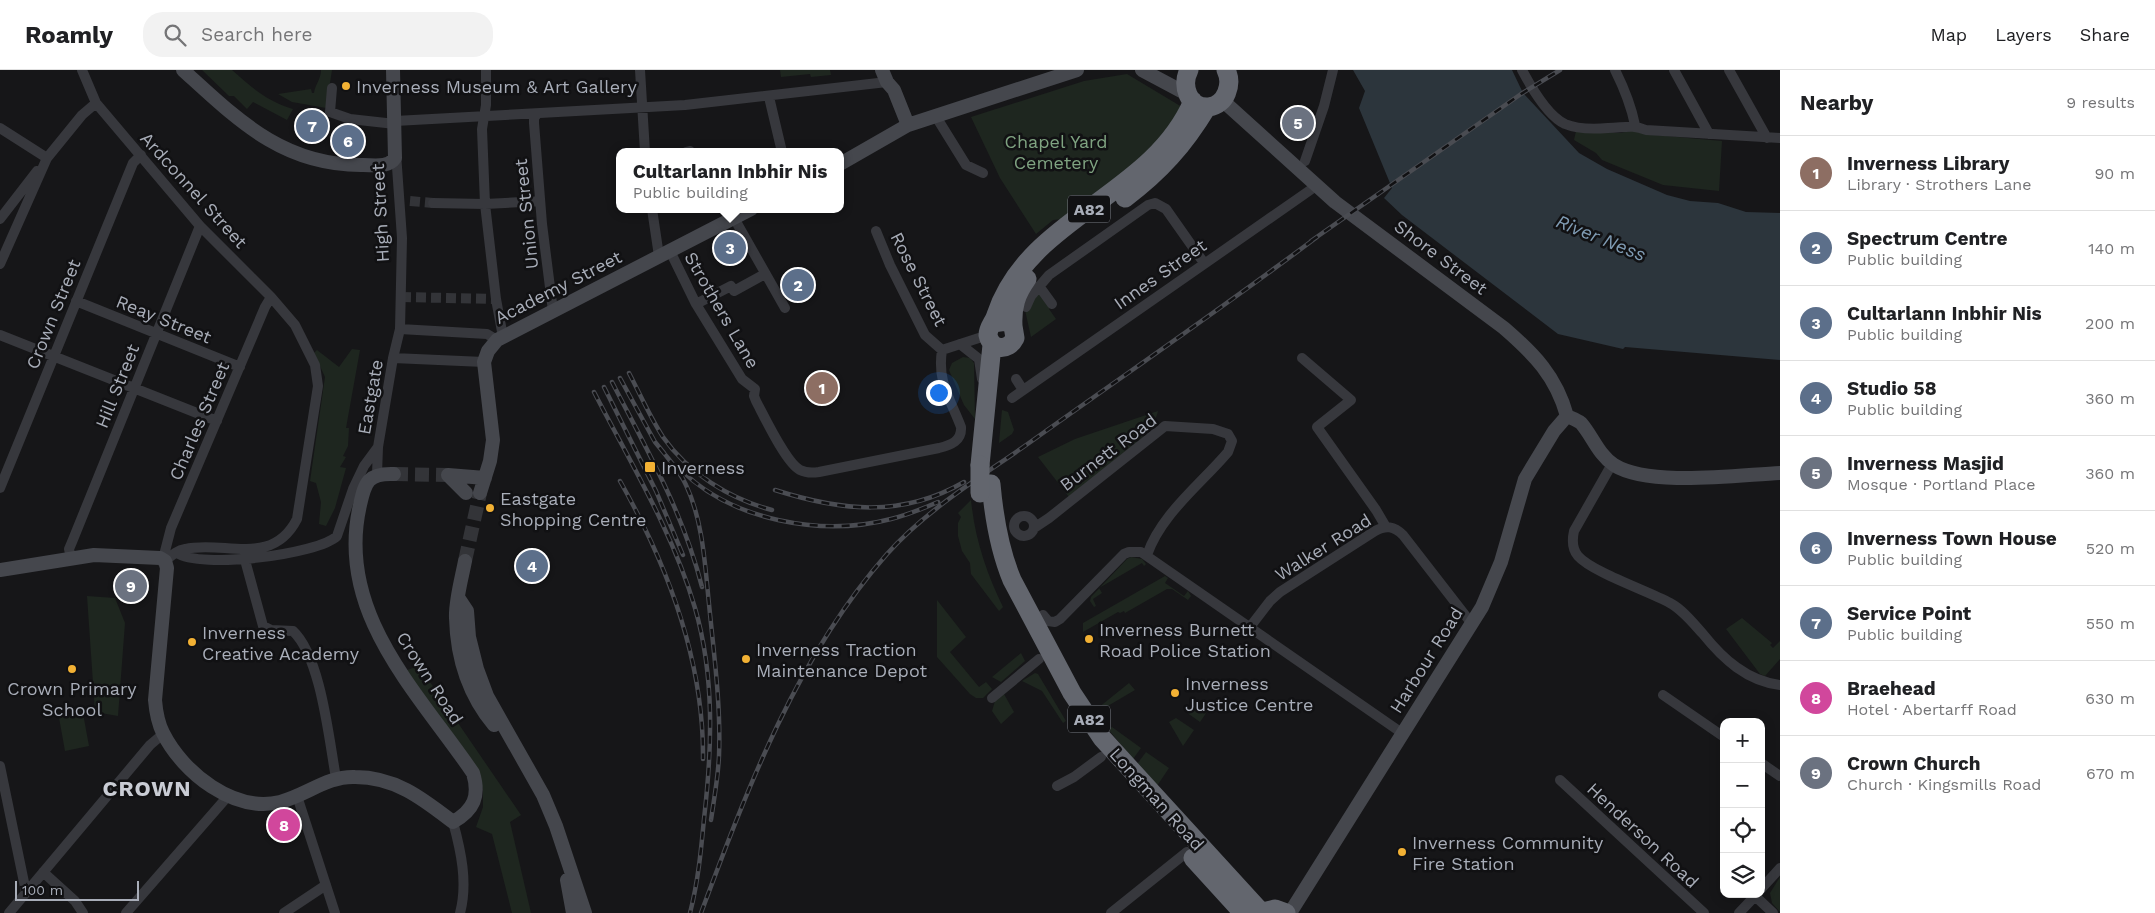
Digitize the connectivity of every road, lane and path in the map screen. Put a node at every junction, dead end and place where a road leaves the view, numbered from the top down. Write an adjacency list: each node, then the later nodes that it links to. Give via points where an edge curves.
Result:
1 (82, 70): 18 (street, Ardconnel Street)
2 (183, 70): 32 (street, via 244,124 291,152 318,161 362,166 388,164)
3 (393, 70): 23 (street, High Street)
4 (486, 70): 22 (street)
5 (640, 70): 19 (street)
6 (1077, 70): 21 (street)
7 (1142, 70): 16 (street, Shore Street, via 1168,83)
8 (1227, 70): 16 (highway, A82, via 1230,85)
9 (1333, 70): 35 (street)
10 (1522, 70): 25 (street, via 1556,118 1567,125 1598,129)
11 (1615, 70): 25 (street, via 1632,111)
12 (1674, 70): 27 (street)
13 (1729, 70): 28 (street)
14 (887, 81): 17 (street); 21 (street, via 912,110); 24 (street)
15 (332, 88): 23 (street, via 330,112 350,119)
16 (1197, 91): 38 (street, Shore Street); 63 (highway, A82, via 1184,120 1159,153 1051,238 1012,279 1001,299); 63 (highway, A82, via 1181,147 1149,181 1038,264 1016,298 1012,311 1015,338)
17 (769, 97): 19 (street); 31 (street)
18 (96, 103): 33 (street, Ardconnel Street); 34 (street)
19 (642, 108): 20 (street); 30 (street)
20 (537, 114): 22 (street); 39 (street, Union Street, via 534,123)
21 (933, 116): 24 (street); 37 (street, via 966,165)
22 (483, 117): 23 (street); 41 (street)
23 (395, 123): 32 (street, High Street)
24 (908, 125): 36 (street)
25 (1634, 125): 27 (street, via 1646,130)
26 (0, 128): 34 (street)
27 (1709, 134): 28 (street)
28 (1767, 138): 29 (street)
29 (1780, 138)
30 (645, 148)
31 (781, 148)
32 (396, 153): 60 (street, High Street, via 405,201)
33 (141, 155): 46 (street, Ardconnel Street); 54 (street, Crown Street, via 133,163)
34 (47, 158): 45 (street); 50 (street)
35 (1305, 161)
36 (844, 162)
37 (983, 173)
38 (1316, 186): 49 (street, Innes Street); 77 (street, Shore Street, via 1529,350 1552,380)
39 (540, 200): 41 (street); 59 (street, Union Street)
40 (433, 203): 41 (street)
41 (485, 204): 64 (street)
42 (653, 213): 48 (street, Strothers Lane)
43 (744, 213): 44 (street, Academy Street)
44 (734, 218): 48 (street, Academy Street); 51 (street)
45 (0, 219)
46 (200, 226): 53 (street, Ardconnel Street); 61 (street, Hill Street)
47 (876, 231): 66 (street, Rose Street, via 925,335)
48 (664, 254): 55 (street, Strothers Lane); 59 (street, Academy Street)
49 (1204, 263): 52 (street, via 1166,209 1155,203 1049,275); 74 (street, Innes Street)
50 (0, 264)
51 (765, 274): 55 (street, via 734,291 731,286); 58 (street)
52 (1039, 286): 56 (street); 57 (street)
53 (271, 297): 71 (street, Charles Street); 93 (street, Ardconnel Street, via 295,325 315,365 318,380 297,519 278,540 262,547 247,550 200,548)
54 (76, 300): 61 (street, Reay Street); 67 (street, Crown Street)
55 (696, 304): 80 (street, Strothers Lane, via 742,379 755,388 756,401)
56 (1052, 304)
57 (1026, 307)
58 (785, 308)
59 (553, 311): 64 (street, Academy Street)
60 (400, 329): 64 (street, via 487,334); 68 (street, Eastgate)
61 (156, 333): 71 (street, Reay Street); 73 (street, Hill Street)
62 (0, 335): 67 (street)
63 (995, 337): 65 (street); 76 (highway, A82); 81 (highway, A82, via 1001,367)
64 (500, 338): 70 (street, Academy Street, via 488,351)
65 (960, 344): 66 (street); 76 (street, via 978,359)
66 (942, 350): 80 (street, Rose Street, via 940,377 962,431 958,440 947,446 811,473 799,470)
67 (53, 356): 73 (street); 87 (street, Crown Street)
68 (393, 358): 70 (street); 79 (street, Eastgate)
69 (1302, 358): 92 (street, via 1351,400 1317,427)
70 (484, 362): 86 (street, via 492,440)
71 (240, 367): 78 (street, Charles Street)
72 (1016, 379): 74 (street)
73 (134, 388): 78 (street); 95 (street, Hill Street, via 72,542)
74 (1023, 390): 75 (street, Innes Street)
75 (1012, 398)
76 (985, 408): 81 (highway, A82)
77 (1567, 416): 82 (street, via 1580,422); 101 (street, Harbour Road, via 1525,479 1501,562)
78 (218, 420): 96 (street, Charles Street, via 171,528)
79 (378, 447): 84 (street); 97 (street, Eastgate, via 364,466 333,540)
80 (789, 459)
81 (986, 461): 88 (highway, A82)
82 (1612, 464): 83 (street, via 1636,475 1657,477); 104 (street, via 1574,531 1572,544 1577,555 1590,565 1669,602 1735,667 1757,680)
83 (1780, 473)
84 (377, 474): 85 (street); 119 (street, Crown Road, via 364,487 356,522 355,559 359,582 368,610 398,671 473,773 477,785 475,802)
85 (394, 474)
86 (485, 478): 89 (street, via 448,476); 90 (street)
87 (0, 488)
88 (985, 489): 103 (highway, Longman Road / A82, via 984,529 990,555 1006,596); 138 (highway, Longman Road / A82, via 1004,562 1080,707 1127,768)
89 (466, 492)
90 (480, 493)
91 (1036, 525): 94 (street, Burnett Road, via 1164,426 1213,429 1228,434 1232,441 1228,452 1178,505 1150,545)
92 (1386, 527): 101 (street, Walker Road, via 1403,535); 102 (street, Walker Road, via 1280,592)
93 (177, 552): 96 (street); 97 (street, via 186,558 200,560)
94 (1147, 555): 100 (street, via 1135,551 1124,554 1060,619 1048,621); 102 (street)
95 (71, 558): 96 (street, via 114,555 156,556); 99 (street)
96 (164, 560): 108 (street, via 166,575 155,700)
97 (245, 560): 114 (street, via 263,626 271,630 293,631 314,670)
98 (464, 561): 120 (street, via 459,599 467,611 476,669)
99 (0, 570)
100 (1043, 615)
101 (1472, 624): 107 (street, Harbour Road)
102 (1250, 627): 107 (street)
103 (1040, 659): 106 (street); 110 (highway, Longman Road / A82, via 1071,715)
104 (1780, 686)
105 (1663, 695): 109 (street)
106 (992, 698)
107 (1402, 733): 139 (street, Harbour Road)
108 (163, 734): 117 (street, via 189,768); 123 (street)
109 (1720, 735)
110 (1101, 757): 116 (street, Longman Road); 121 (highway, Longman Road / A82)
111 (0, 766): 126 (street)
112 (1765, 766): 113 (street)
113 (1780, 776)
114 (336, 778): 118 (street); 119 (street, via 371,778 398,785 418,795)
115 (1560, 780): 140 (street, Henderson Road)
116 (1057, 786)
117 (228, 796): 118 (street, via 247,803 265,804); 131 (street)
118 (297, 796): 124 (street)
119 (453, 822): 134 (street, via 463,870 464,892)
120 (556, 826): 135 (street); 136 (street)
121 (1187, 852): 137 (street); 138 (highway, Longman Road / A82)
122 (1780, 868): 125 (street)
123 (43, 872): 126 (street); 130 (street, via 75,901)
124 (326, 884): 132 (street); 133 (street)
125 (1765, 885)
126 (26, 892): 129 (street)
127 (1753, 898): 141 (street)
128 (1762, 898): 142 (street)
129 (9, 913)
130 (83, 913)
131 (126, 913)
132 (284, 913)
133 (335, 913)
134 (460, 913)
135 (573, 913)
136 (585, 913)
137 (1111, 913)
138 (1254, 913): 139 (highway, via 1275,909)
139 (1288, 913)
140 (1704, 913)
141 (1739, 913)
142 (1773, 913)

